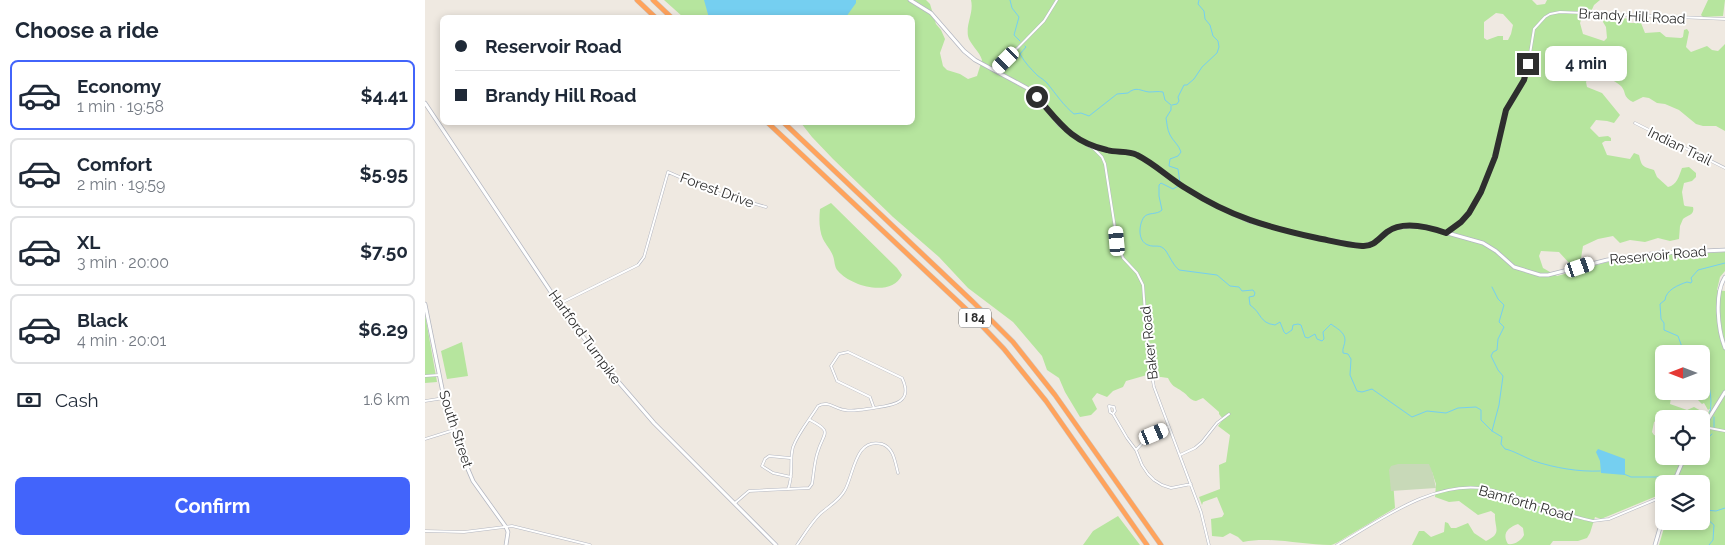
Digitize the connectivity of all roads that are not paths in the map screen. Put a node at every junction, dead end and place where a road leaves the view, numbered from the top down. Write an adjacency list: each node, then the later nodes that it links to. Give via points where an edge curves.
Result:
1 (637, 0): 5 (highway)
2 (653, 0): 6 (highway)
3 (909, 0): 8 (street, Reservoir Road, via 931,13 964,51)
4 (1057, 0): 8 (street, via 1044,21)
5 (652, 15)
6 (669, 15)
7 (1725, 19): 16 (street, Brandy Hill Road, via 1560,12 1545,17 1533,30 1527,72 1506,110 1495,157 1481,192 1469,213)
8 (995, 71): 13 (street, Reservoir Road, via 1027,88 1060,125)
9 (425, 103): 20 (street, Hartford Turnpike)
10 (1635, 123): 14 (street, Indian Trail)
11 (770, 125): 53 (highway, I 84, via 997,342 1046,401)
12 (786, 125): 54 (highway, I 84, via 1013,342 1055,395)
13 (1090, 146): 16 (street, Reservoir Road, via 1135,154 1202,198 1263,225 1362,246 1371,245 1395,228 1418,226); 32 (street, Baker Road, via 1105,164 1120,251 1143,285 1150,371)
14 (1725, 168)
15 (766, 207): 20 (street, Forest Drive, via 714,192 668,172 644,257 638,265)
16 (1446, 233): 17 (street, Reservoir Road, via 1489,246 1514,267 1540,275 1556,274 1593,262 1658,253)
17 (1725, 250)
18 (1725, 276): 21 (street, via 1719,292 1719,327)
19 (425, 304): 22 (street, South Street)
20 (559, 304): 45 (street, Hartford Turnpike, via 618,383)
21 (1725, 348)
22 (439, 375): 23 (street); 25 (street, South Street)
23 (425, 376)
24 (1725, 392): 30 (street)
25 (444, 398): 26 (street); 34 (street, South Street)
26 (425, 401)
27 (874, 408): 27 (street, via 901,401 906,394 902,378 848,352 839,354 831,366 837,381 870,397); 31 (street, via 844,410 821,404)
28 (1113, 414): 37 (street)
29 (1229, 414): 38 (street, via 1195,448)
30 (1710, 417)
31 (809, 420): 39 (street, via 793,446); 43 (street, via 821,426 825,434 818,451 813,484 809,488)
32 (1169, 427): 37 (street, via 1149,436); 38 (street, Baker Road)
33 (1710, 428): 35 (street)
34 (454, 430): 36 (street); 46 (street, South Street, via 473,481)
35 (1725, 432)
36 (425, 439)
37 (1136, 450): 42 (street, via 1148,474 1162,485 1171,488)
38 (1180, 454): 42 (street, Baker Road)
39 (791, 458): 41 (street); 41 (street, via 769,456 762,466 773,473)
40 (898, 473): 52 (street, via 887,446 871,443 864,446 845,490 816,518)
41 (791, 477): 43 (street)
42 (1191, 484): 55 (street, Baker Road)
43 (788, 489): 45 (street, via 749,491)
44 (1655, 500): 56 (street, Bamforth Road, via 1609,519 1593,521 1488,489 1456,488 1424,497)
45 (735, 503): 51 (street, Hartford Turnpike)
46 (505, 527): 48 (street, via 464,532); 49 (street); 50 (street, via 523,528)
47 (1659, 530): 57 (street)
48 (425, 531)
49 (506, 545)
50 (589, 545)
51 (777, 545)
52 (797, 545)
53 (1147, 545)
54 (1161, 545)
55 (1209, 545)
56 (1337, 545)
57 (1655, 545)

